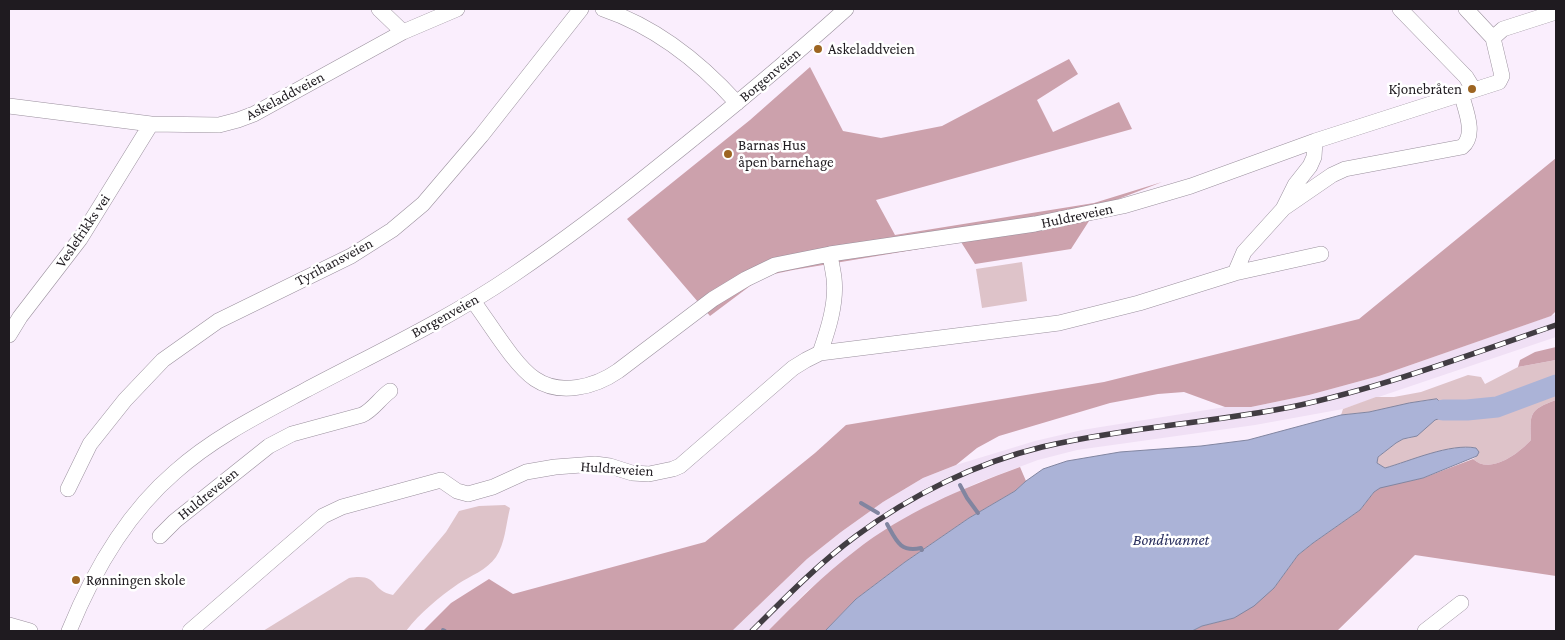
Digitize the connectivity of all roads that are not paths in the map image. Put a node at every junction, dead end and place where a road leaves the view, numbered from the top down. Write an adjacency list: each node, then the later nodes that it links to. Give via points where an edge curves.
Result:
1 (379, 9): 9 (street)
2 (456, 9): 9 (street, Askeladdveien)
3 (581, 9): 26 (street, Tyrihansveien, via 423,204 392,230 351,256 218,321 164,360 125,400 90,444)
4 (603, 9): 12 (street, via 648,28 701,65)
5 (846, 9): 12 (street, Borgenveien)
6 (1400, 9): 11 (street, via 1466,77)
7 (1466, 9): 10 (street, Huldreveien)
8 (1556, 12): 10 (street, via 1503,28)
9 (403, 32): 14 (street, Askeladdveien, via 238,120 218,125)
10 (1493, 38): 11 (street, Huldreveien, via 1502,76 1499,82)
11 (1468, 92): 15 (street, Huldreveien); 16 (street, via 1469,138 1462,147 1345,169)
12 (737, 103): 20 (street, Borgenveien, via 569,236)
13 (9, 106): 14 (street, Askeladdveien)
14 (150, 124): 21 (street, Veslefrikks vei, via 80,240)
15 (1316, 141): 16 (street, via 1310,166 1295,184); 17 (street, Huldreveien, via 1191,186 1123,206 1035,224)
16 (1283, 209): 19 (street, via 1244,252)
17 (830, 254): 20 (street, Huldreveien, via 776,265 746,279 713,299 612,375 580,387 557,387 534,378); 22 (street, via 834,297 828,333)
18 (1321, 254): 19 (street, Huldreveien)
19 (1235, 273): 22 (street, Huldreveien, via 1139,303 1059,323)
20 (473, 300): 31 (street, Borgenveien, via 220,438 173,473 120,533 90,584)
21 (9, 335)
22 (820, 353): 23 (street, Huldreveien)
23 (783, 376): 24 (street); 32 (street, Huldreveien, via 673,469 649,474 595,464 555,467 526,472 468,494 441,480 342,507 323,516)
24 (764, 378)
25 (390, 391): 27 (street, Huldreveien, via 368,413 299,432 268,446)
26 (68, 489)
27 (160, 536)
28 (1461, 603): 33 (street)
29 (9, 625): 30 (street)
30 (30, 631)
31 (69, 631)
32 (190, 631)
33 (1425, 631)

